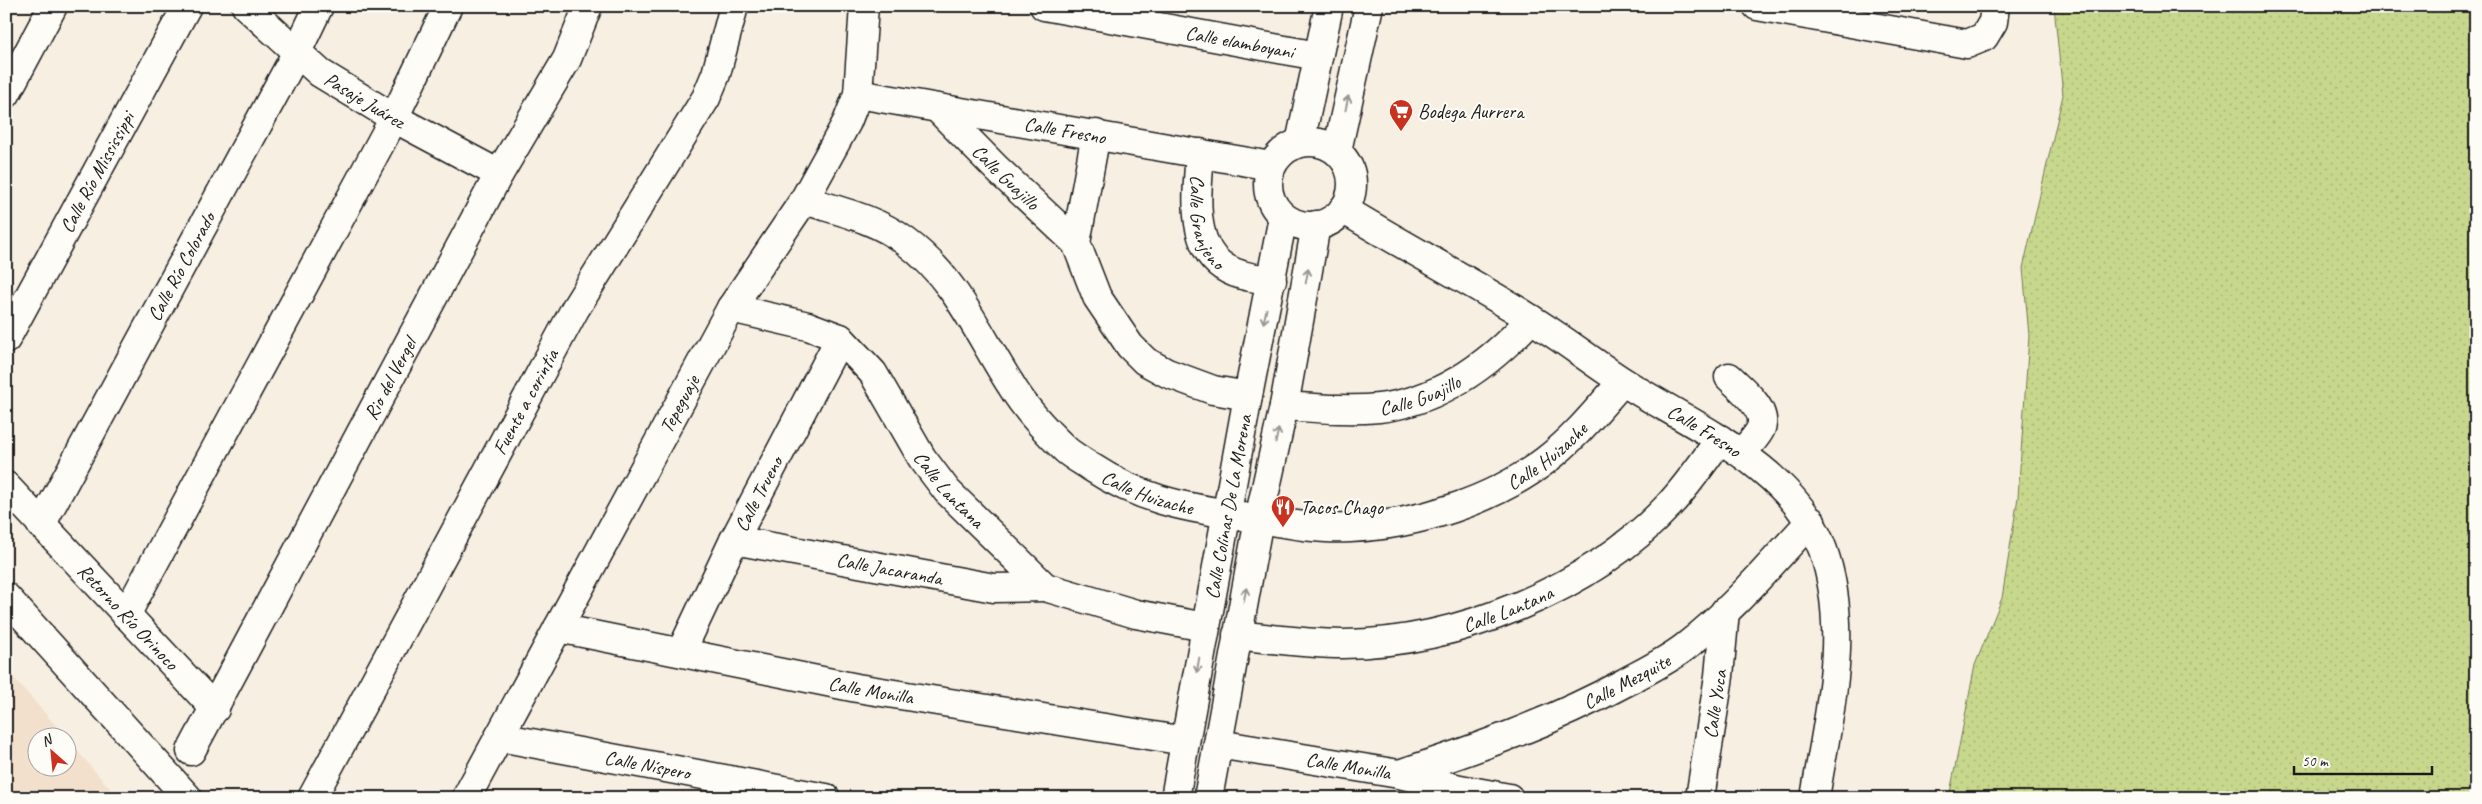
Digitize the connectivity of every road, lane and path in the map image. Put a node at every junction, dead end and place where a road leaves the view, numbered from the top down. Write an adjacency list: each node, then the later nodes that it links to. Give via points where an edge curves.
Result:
1 (53, 6): 16 (street)
2 (187, 6): 35 (street, Calle Río Mississippi)
3 (246, 6): 14 (street, Pasaje Juárez)
4 (319, 6): 14 (street, Calle Río Colorado)
5 (448, 6): 19 (street)
6 (588, 6): 25 (street, Rio del Vergel, via 566,59)
7 (734, 6): 62 (street, Fuente a corintia, via 716,74 706,98 575,309)
8 (864, 6): 17 (street, Tepeguaje)
9 (1044, 6): 15 (street, Calle elamboyani)
10 (1329, 6): 15 (street)
11 (1369, 6): 22 (street, one-way to 11)
12 (1757, 6): 13 (street, via 1967,44 1984,37 1993,22)
13 (1995, 6)
14 (296, 54): 19 (street, Pasaje Juárez, via 320,73); 45 (street, Calle Río Colorado)
15 (1318, 56): 21 (street)
16 (6, 94)
17 (858, 94): 18 (street, Calle Fresno); 26 (street, Tepeguaje, via 847,122)
18 (938, 109): 20 (street, Calle Fresno); 30 (street, Calle Guajillo)
19 (394, 118): 25 (street, Pasaje Juárez); 50 (street)
20 (1096, 134): 23 (street, Calle Fresno); 30 (street)
21 (1300, 142): 22 (street, via 1326,144); 24 (street, via 1278,155)
22 (1337, 151): 27 (street, via 1351,172 1350,198)
23 (1200, 153): 24 (street, Calle Fresno); 31 (street, Calle Granjeno, via 1196,215 1209,251 1215,261 1241,275)
24 (1271, 166): 28 (street, via 1268,182 1270,199)
25 (499, 174): 55 (street, Rio del Vergel)
26 (804, 200): 32 (street, Tepeguaje); 42 (street, Calle Huizache, via 870,221 905,241 936,268 960,299 1012,387 1038,422 1068,452 1113,481 1149,498)
27 (1343, 209): 29 (street, via 1336,217); 33 (street, Calle Fresno)
28 (1283, 217): 29 (street, via 1304,226); 31 (street, Calle Colinas De La Morena)
29 (1316, 225): 39 (street, Calle Colinas De La Morena, one-way to 29)
30 (1076, 243): 38 (street, Calle Guajillo, via 1097,297 1130,346 1145,361 1213,390)
31 (1272, 280): 38 (street, Calle Colinas De La Morena, one-way to 38)
32 (731, 308): 34 (street, Calle Lantana, via 808,326); 52 (street, Tepeguaje)
33 (1531, 319): 37 (street, Calle Fresno); 39 (street, Calle Guajillo, via 1485,364 1457,382 1417,399 1381,408)
34 (840, 338): 46 (street, Calle Trueno); 47 (street, Calle Lantana, via 873,373 922,458 946,491)
35 (6, 339)
36 (1729, 378): 40 (street, Calle Lantana, via 1761,416 1760,430)
37 (1622, 382): 40 (street, Calle Fresno); 43 (street, Calle Huizache, via 1577,433 1544,461 1466,503 1426,517 1348,528)
38 (1248, 396): 42 (street, Calle Colinas De La Morena)
39 (1284, 406): 43 (street, Calle Colinas De La Morena, one-way to 39)
40 (1731, 446): 44 (street, Calle Fresno, via 1778,484); 53 (street, Calle Lantana, via 1641,532 1599,563 1554,590 1501,614 1396,640 1352,643 1286,641)
41 (6, 486): 45 (street, Retorno Río Orinoco)
42 (1228, 514): 43 (street, Calle Huizache); 51 (street, Calle Colinas De La Morena)
43 (1259, 518): 53 (street, Calle Colinas De La Morena, one-way to 43)
44 (1811, 521): 49 (street, Calle Mezquite); 69 (street, Calle Fresno, via 1832,582 1838,620 1832,692)
45 (42, 525): 50 (street, Retorno Río Orinoco)
46 (734, 540): 47 (street, Calle Jacaranda, via 994,588); 54 (street, Calle Trueno)
47 (1045, 587): 51 (street, Calle Lantana, via 1136,614)
48 (6, 597): 61 (street)
49 (1725, 611): 60 (street, Calle Mezquite, via 1685,647 1591,701 1503,738); 68 (street, Calle Yuca, via 1719,676)
50 (126, 615): 55 (street, Retorno Río Orinoco)
51 (1205, 627): 57 (street, Calle Colinas De La Morena, one-way to 57)
52 (558, 628): 54 (street, Calle Monilla); 56 (street, Tepeguaje)
53 (1237, 635): 58 (street, Calle Colinas De La Morena)
54 (681, 652): 57 (street, Calle Monilla, via 857,688)
55 (215, 709): 59 (street, Rio del Vergel)
56 (499, 737): 63 (street, Tepeguaje); 64 (street, Calle Níspero)
57 (1185, 742): 65 (street, Calle Colinas De La Morena)
58 (1218, 744): 60 (street, Calle Monilla); 66 (street, Calle Colinas De La Morena)
59 (191, 751)
60 (1400, 774): 67 (street, Calle Monilla)
61 (188, 798)
62 (312, 798)
63 (466, 798)
64 (826, 798)
65 (1175, 798)
66 (1208, 798)
67 (1509, 798)
68 (1700, 798)
69 (1815, 798)

